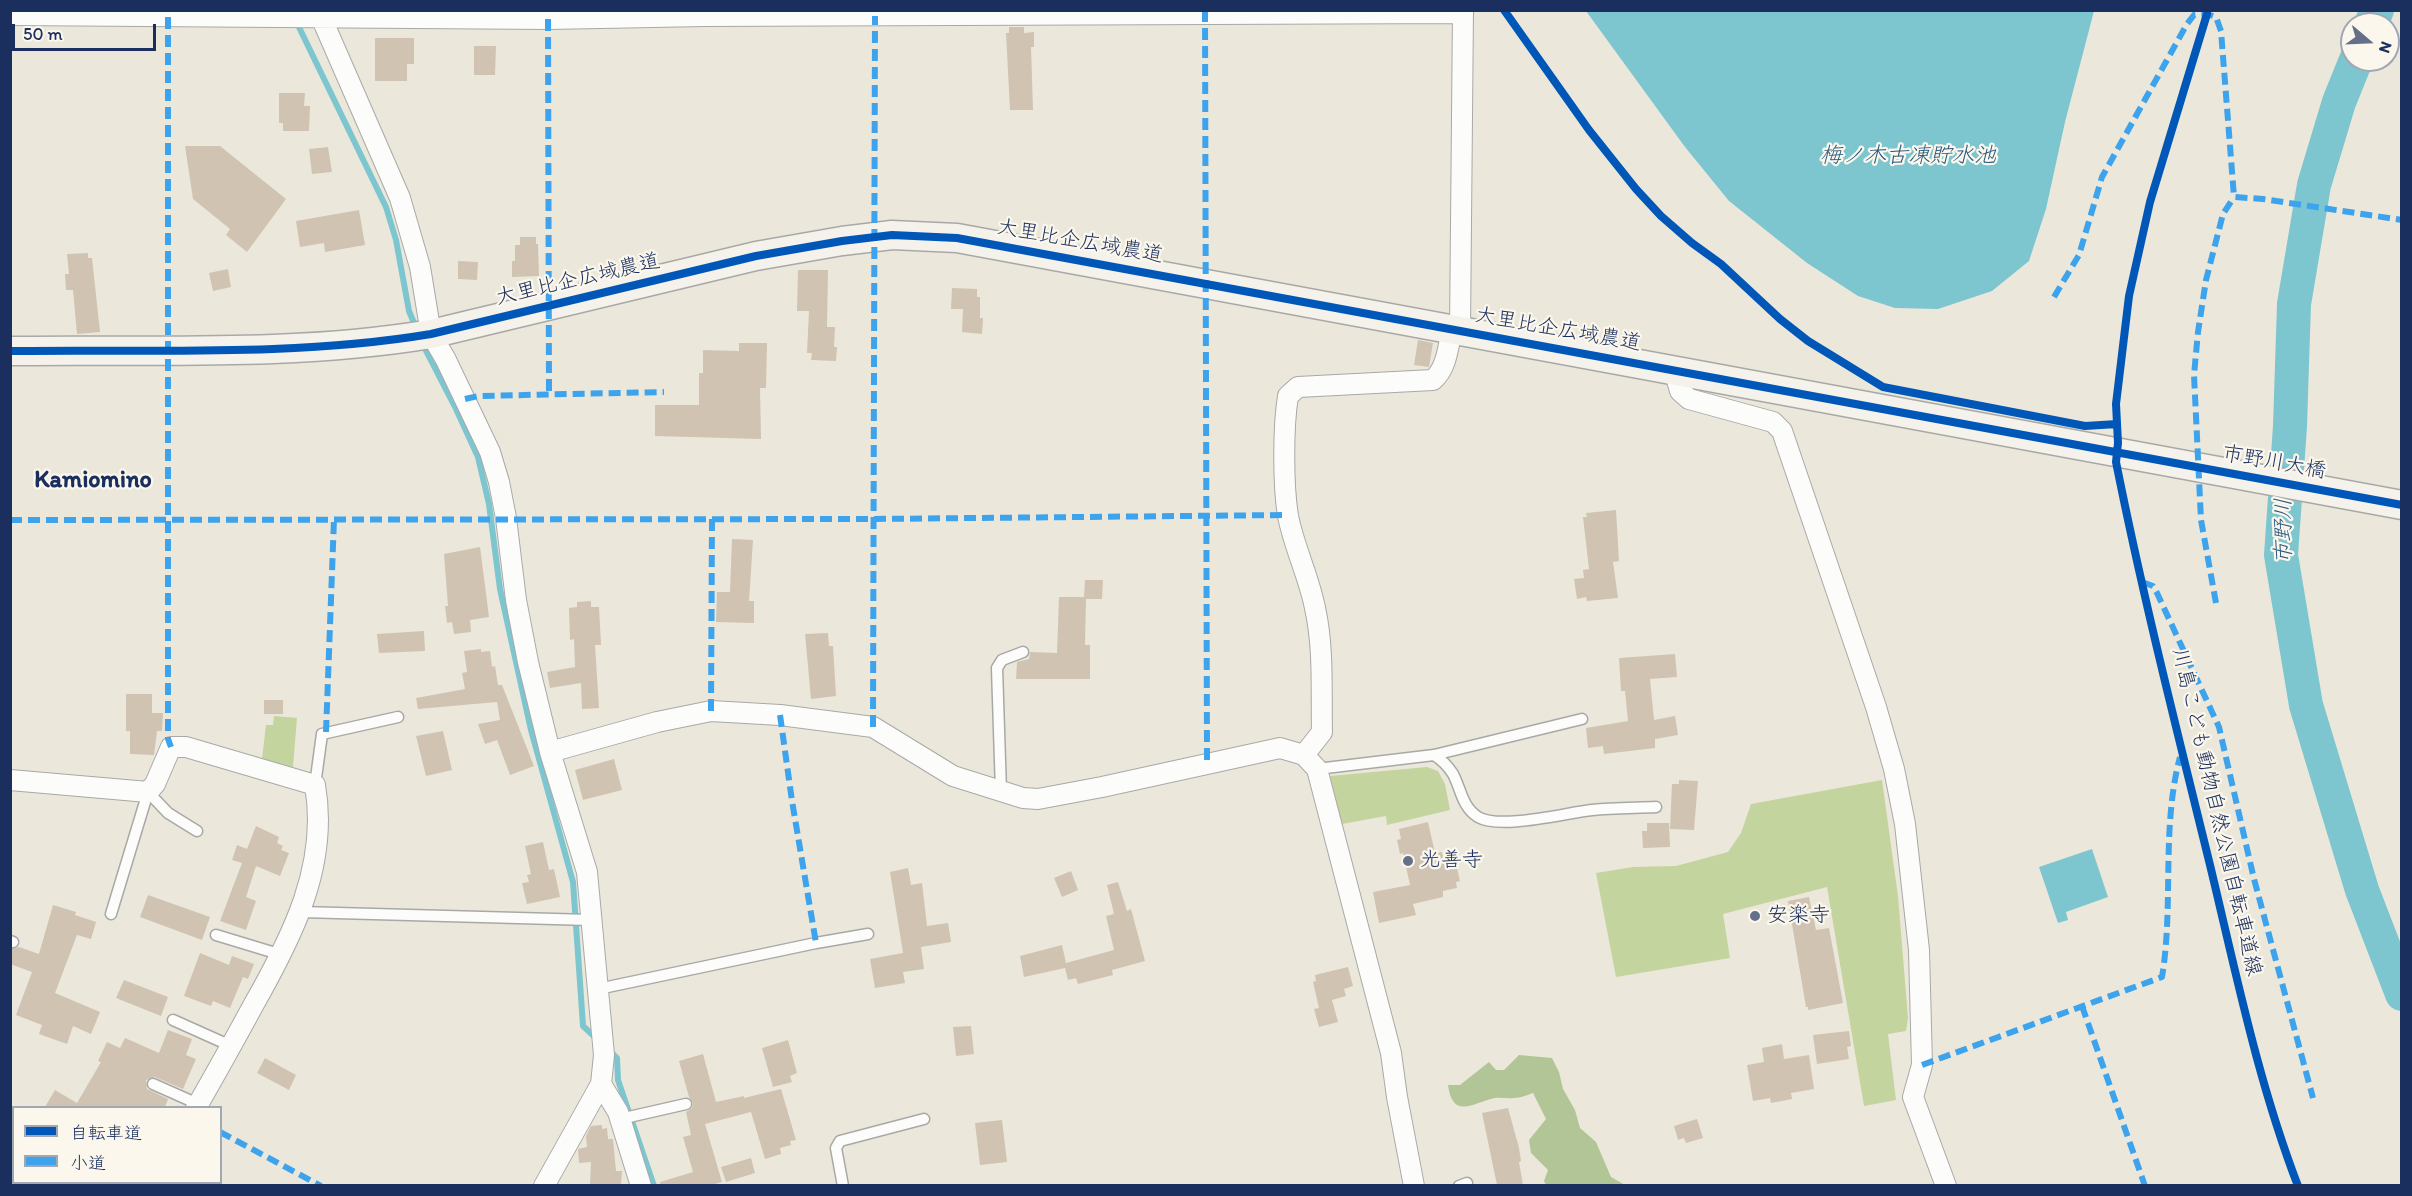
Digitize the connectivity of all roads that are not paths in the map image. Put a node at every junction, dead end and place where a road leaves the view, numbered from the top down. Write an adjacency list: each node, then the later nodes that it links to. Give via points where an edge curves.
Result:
1 (1463, 12): 4 (street); 5 (street)
2 (319, 14): 3 (street); 4 (street); 6 (street, via 400,198 420,267)
3 (10, 15)
4 (548, 15)
5 (1456, 329): 6 (street, 大里比企広域農道, via 957,238 892,235 756,256); 8 (street, 大里比企広域農道); 16 (street, via 1444,366 1433,380 1298,387 1287,396 1288,515 1316,609 1320,645 1322,732)
6 (431, 334): 7 (street, 大里比企広域農道, via 314,348); 14 (street, via 490,452 506,518 526,652)
7 (10, 351)
8 (1674, 369): 9 (street, 大里比企広域農道); 42 (street, via 1680,391 1689,399 1773,422 1782,431 1876,707 1905,824 1919,950 1922,1065 1913,1097)
9 (2139, 456): 10 (street, 市野川大橋)
10 (2402, 504)
11 (1023, 652): 20 (lane, via 1002,660 997,668)
12 (399, 717): 18 (lane, via 322,734)
13 (1582, 719): 15 (lane)
14 (550, 752): 20 (street, via 711,711 780,715 873,727 953,776); 25 (street, via 587,872)
15 (1434, 755): 16 (lane); 21 (lane, via 1453,775 1462,800 1479,817 1490,821)
16 (1310, 762): 20 (street, via 1280,748 1038,799); 41 (street, via 1391,1053)
17 (10, 780): 19 (street)
18 (315, 785): 19 (street, via 186,747 171,747); 23 (street, via 318,830)
19 (148, 792): 22 (lane, via 168,813); 24 (lane)
20 (1001, 792)
21 (1656, 807)
22 (197, 831)
23 (301, 912): 25 (lane); 28 (street)
24 (111, 914)
25 (590, 920): 29 (street)
26 (216, 934): 28 (lane)
27 (868, 934): 29 (lane)
28 (282, 955): 31 (street)
29 (598, 990): 33 (street, via 604,1055)
30 (173, 1020): 31 (lane)
31 (231, 1046): 35 (street)
32 (153, 1084): 35 (lane)
33 (601, 1084): 36 (street); 38 (street)
34 (686, 1104): 36 (lane)
35 (197, 1106)
36 (620, 1119): 39 (street)
37 (924, 1119): 40 (lane, via 840,1141 836,1148)
38 (544, 1185)
39 (641, 1185)
40 (843, 1185)
41 (1414, 1185)
42 (1946, 1185)

